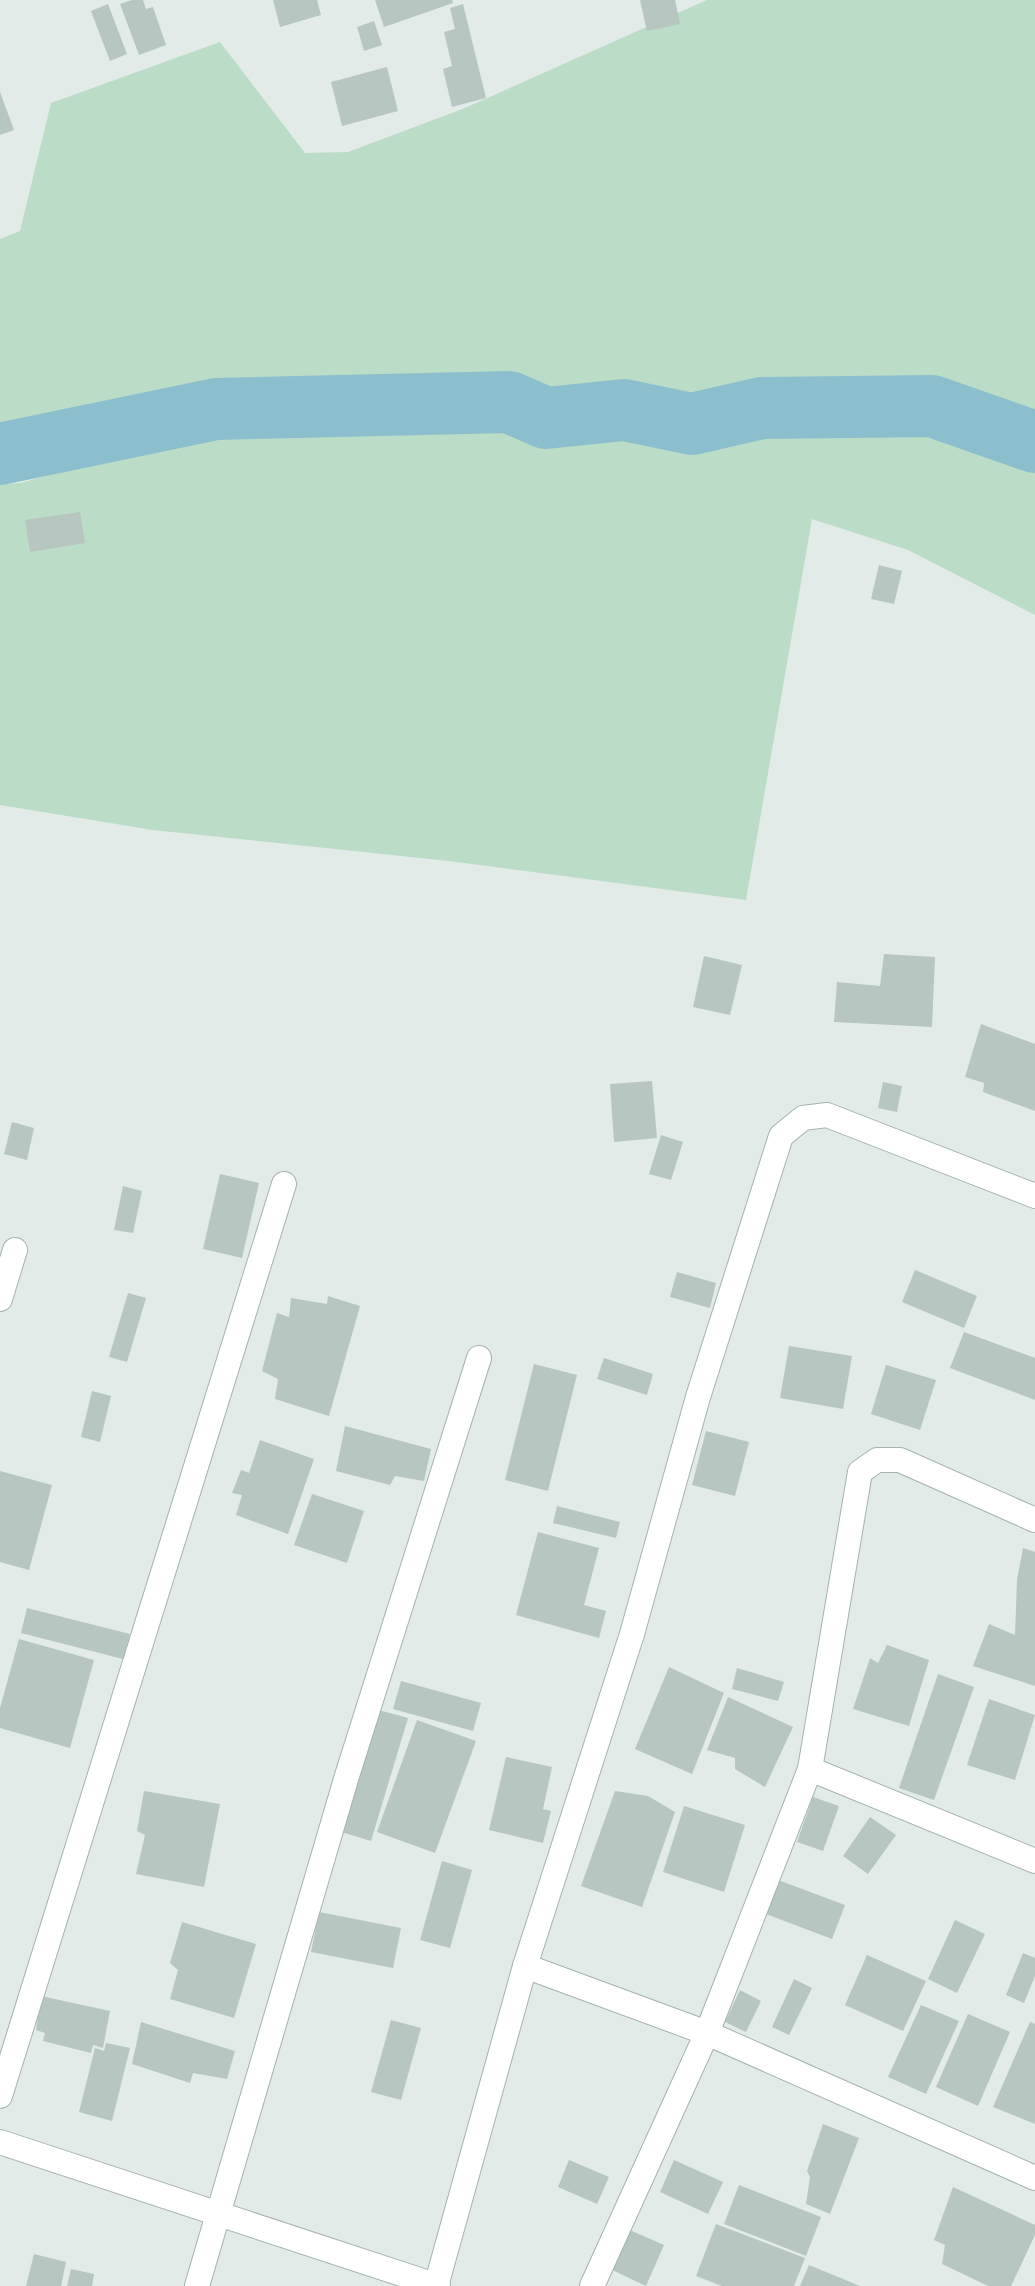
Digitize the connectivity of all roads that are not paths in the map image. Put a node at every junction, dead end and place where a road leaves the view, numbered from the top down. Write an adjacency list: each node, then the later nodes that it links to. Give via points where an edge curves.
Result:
1 (284, 1184): 11 (street)
2 (1035, 1196): 9 (street, via 827,1115 803,1118 781,1136 698,1397 632,1634)
3 (15, 1250): 4 (street)
4 (0, 1299)
5 (479, 1358): 14 (street, via 350,1764)
6 (1035, 1520): 7 (street, via 900,1460 877,1460 860,1472)
7 (810, 1769): 8 (street); 10 (street)
8 (1035, 1861)
9 (525, 1966): 10 (street); 16 (street)
10 (707, 2033): 13 (street); 17 (street)
11 (0, 2096)
12 (0, 2142): 14 (street)
13 (1035, 2178)
14 (220, 2214): 15 (street); 16 (street)
15 (197, 2286)
16 (437, 2286)
17 (592, 2286)

